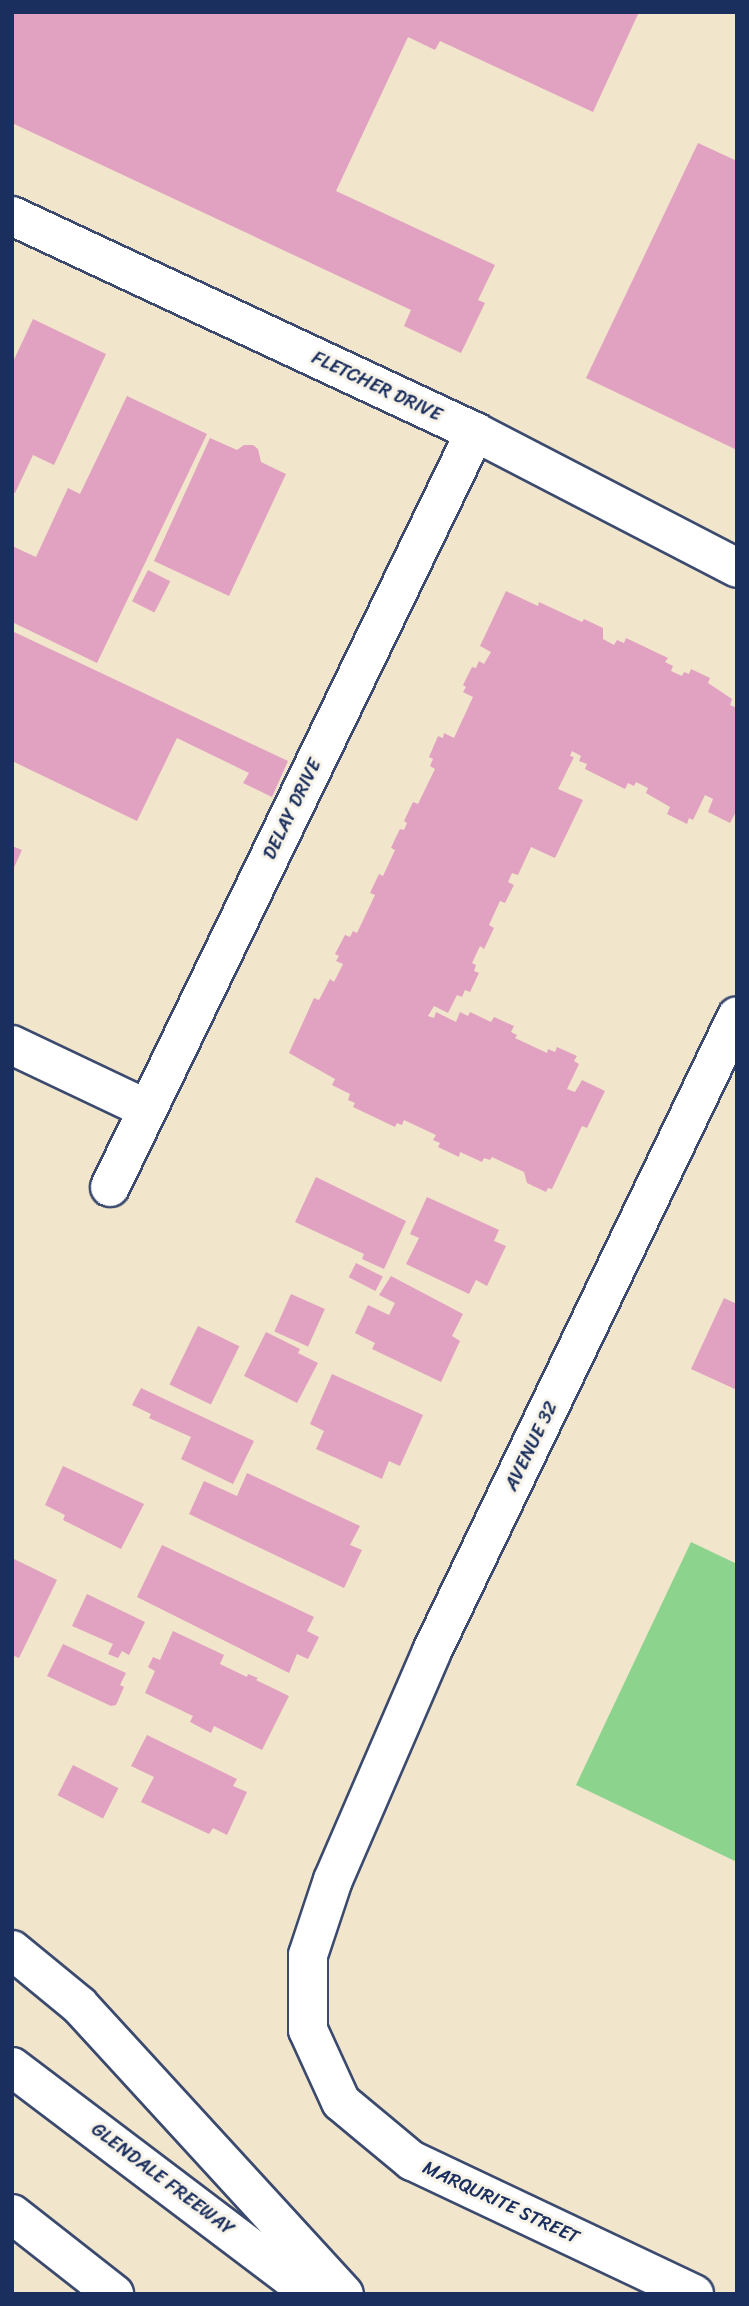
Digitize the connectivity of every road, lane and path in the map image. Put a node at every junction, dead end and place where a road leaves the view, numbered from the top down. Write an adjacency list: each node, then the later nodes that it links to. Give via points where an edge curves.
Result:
1 (12, 216): 2 (main road, FLETCHER DRIVE)
2 (475, 432): 3 (main road, FLETCHER DRIVE); 6 (main road, DELAY DRIVE)
3 (737, 568)
4 (737, 1016): 8 (main road, AVENUE 32, via 432,1651)
5 (12, 1045): 6 (main road)
6 (147, 1109): 7 (main road, DELAY DRIVE)
7 (110, 1187)
8 (333, 1880): 15 (main road, MARQURITE STREET, via 308,1955 307,2030 341,2102 412,2161)
9 (12, 1950): 14 (main road, via 79,2005)
10 (12, 2067): 13 (main road, GLENDALE FREEWAY)
11 (12, 2214): 12 (main road)
12 (114, 2294)
13 (312, 2294)
14 (344, 2294)
15 (694, 2294)

